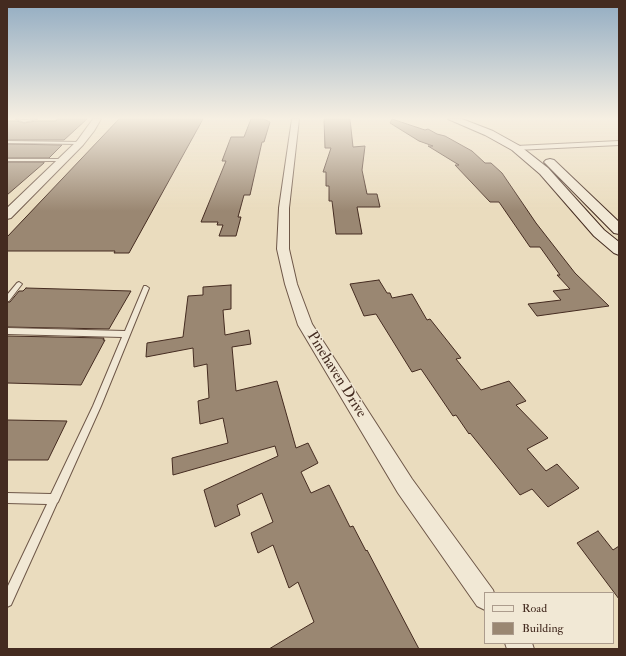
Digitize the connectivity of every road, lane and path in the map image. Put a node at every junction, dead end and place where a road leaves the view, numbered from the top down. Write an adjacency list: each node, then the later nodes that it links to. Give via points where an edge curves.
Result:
1 (74, 150): 6 (street)
2 (292, 150): 17 (street, Pinehaven Drive, via 284,208 283,249 290,284 306,325 405,486)
3 (518, 150): 9 (main road, via 544,171 599,233)
4 (533, 150): 8 (main road, via 561,171)
5 (7, 160): 6 (lane)
6 (64, 160): 7 (street)
7 (7, 215)
8 (619, 230)
9 (619, 250)
10 (19, 284): 12 (lane)
11 (146, 288): 14 (lane)
12 (7, 299)
13 (7, 331): 14 (lane)
14 (127, 334): 16 (lane)
15 (7, 498): 16 (lane)
16 (55, 499): 18 (lane)
17 (484, 597)
18 (7, 601)

